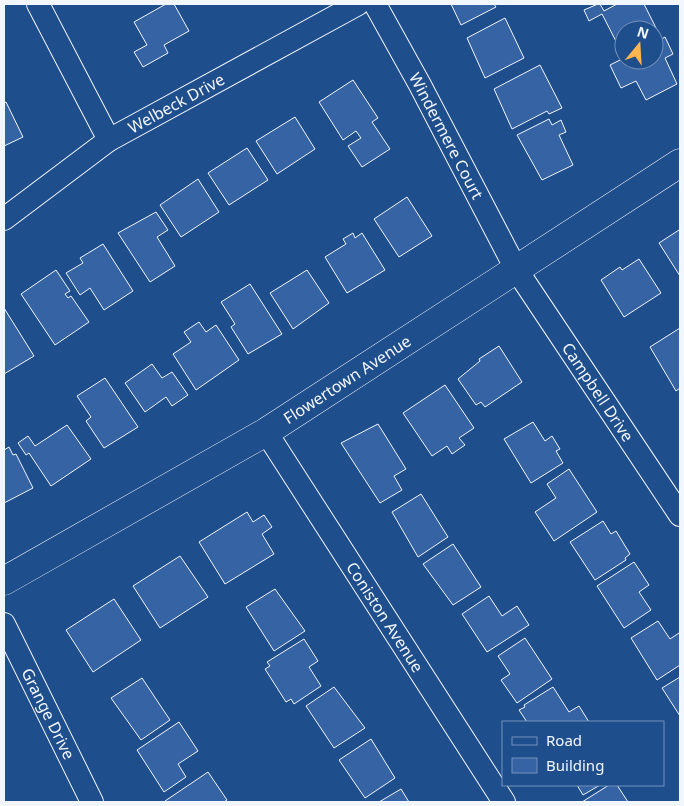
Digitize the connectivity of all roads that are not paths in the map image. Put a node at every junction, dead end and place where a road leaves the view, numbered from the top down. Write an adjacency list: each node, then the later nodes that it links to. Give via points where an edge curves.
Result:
1 (38, 4): 4 (street)
2 (358, 4): 4 (street, Welbeck Drive)
3 (375, 4): 7 (street, Windermere Court)
4 (109, 140): 6 (street, Welbeck Drive)
5 (680, 162): 7 (street, Flowertown Avenue)
6 (4, 219)
7 (516, 269): 8 (street, Flowertown Avenue); 9 (street, Campbell Drive)
8 (266, 432): 10 (street, Flowertown Avenue); 13 (street, Coniston Avenue)
9 (680, 515)
10 (4, 581)
11 (4, 624): 12 (street, Grange Drive)
12 (92, 802)
13 (504, 802)

